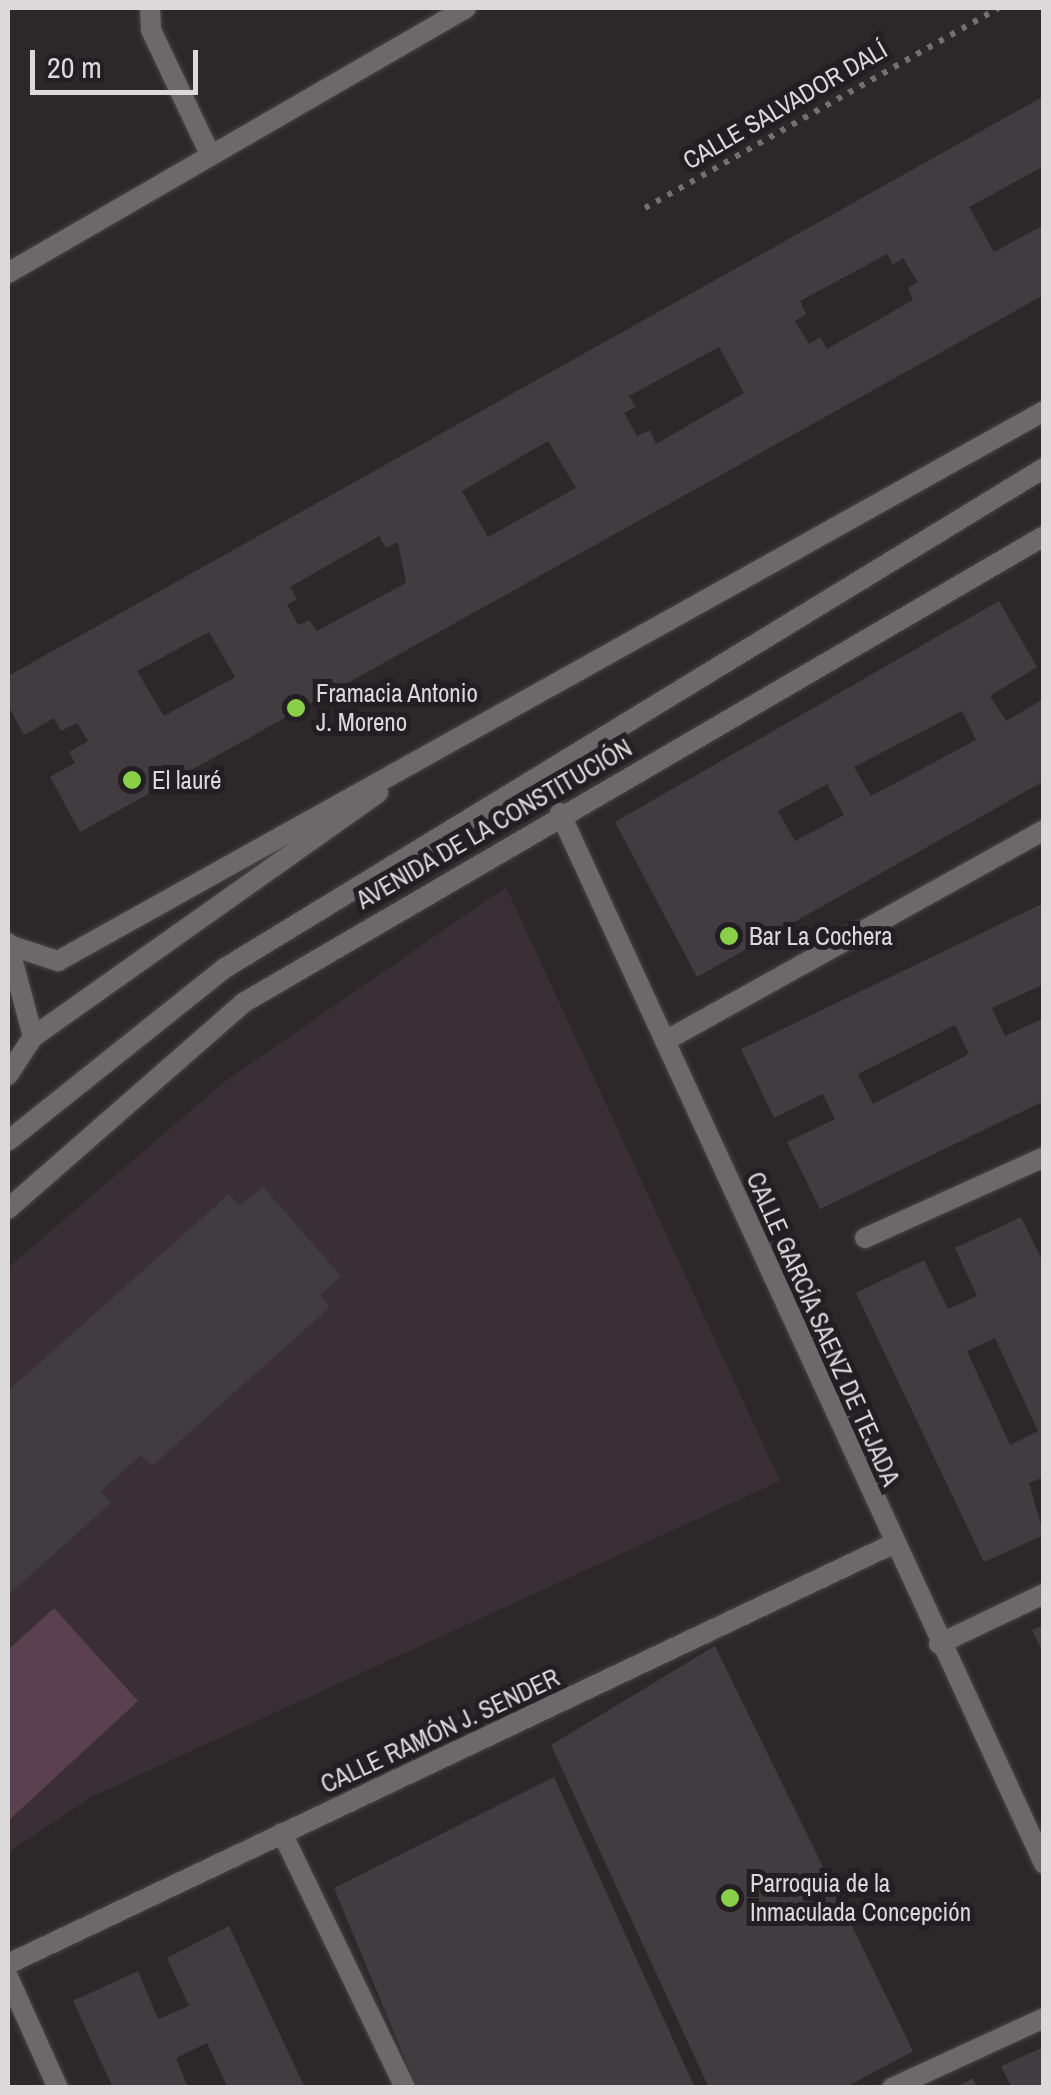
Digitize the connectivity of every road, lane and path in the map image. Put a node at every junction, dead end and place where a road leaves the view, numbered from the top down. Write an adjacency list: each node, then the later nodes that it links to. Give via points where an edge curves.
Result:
1 (150, 8): 4 (street, via 151,30)
2 (466, 8): 4 (street)
3 (998, 8): 5 (path, CALLE SALVADOR DALÍ)
4 (208, 150): 6 (street)
5 (645, 208)
6 (8, 273)
7 (1044, 411): 10 (street)
8 (1044, 468): 17 (street, AVENIDA DE LA CONSTITUCIÓN, via 225,968)
9 (1044, 536): 11 (street, AVENIDA DE LA CONSTITUCIÓN)
10 (485, 716): 13 (street, via 58,961); 14 (street)
11 (560, 813): 15 (street, CALLE GARCÍA SAENZ DE TEJADA); 19 (street, AVENIDA DE LA CONSTITUCIÓN, via 243,1003)
12 (1044, 830): 15 (street)
13 (8, 944): 14 (street)
14 (33, 1036): 16 (street)
15 (665, 1041): 21 (street, CALLE GARCÍA SAENZ DE TEJADA)
16 (8, 1074)
17 (8, 1141)
18 (1044, 1157): 20 (street)
19 (8, 1209)
20 (864, 1238)
21 (894, 1544): 23 (street, CALLE GARCÍA SAENZ DE TEJADA); 24 (street, CALLE RAMÓN J. SENDER)
22 (1044, 1594): 23 (street)
23 (939, 1644): 25 (street, CALLE GARCÍA SAENZ DE TEJADA)
24 (282, 1833): 26 (street, CALLE RAMÓN J. SENDER); 30 (street)
25 (1044, 1864)
26 (8, 1964)
27 (8, 1977): 29 (street)
28 (1044, 2018): 31 (street)
29 (58, 2088)
30 (405, 2088)
31 (892, 2088)

